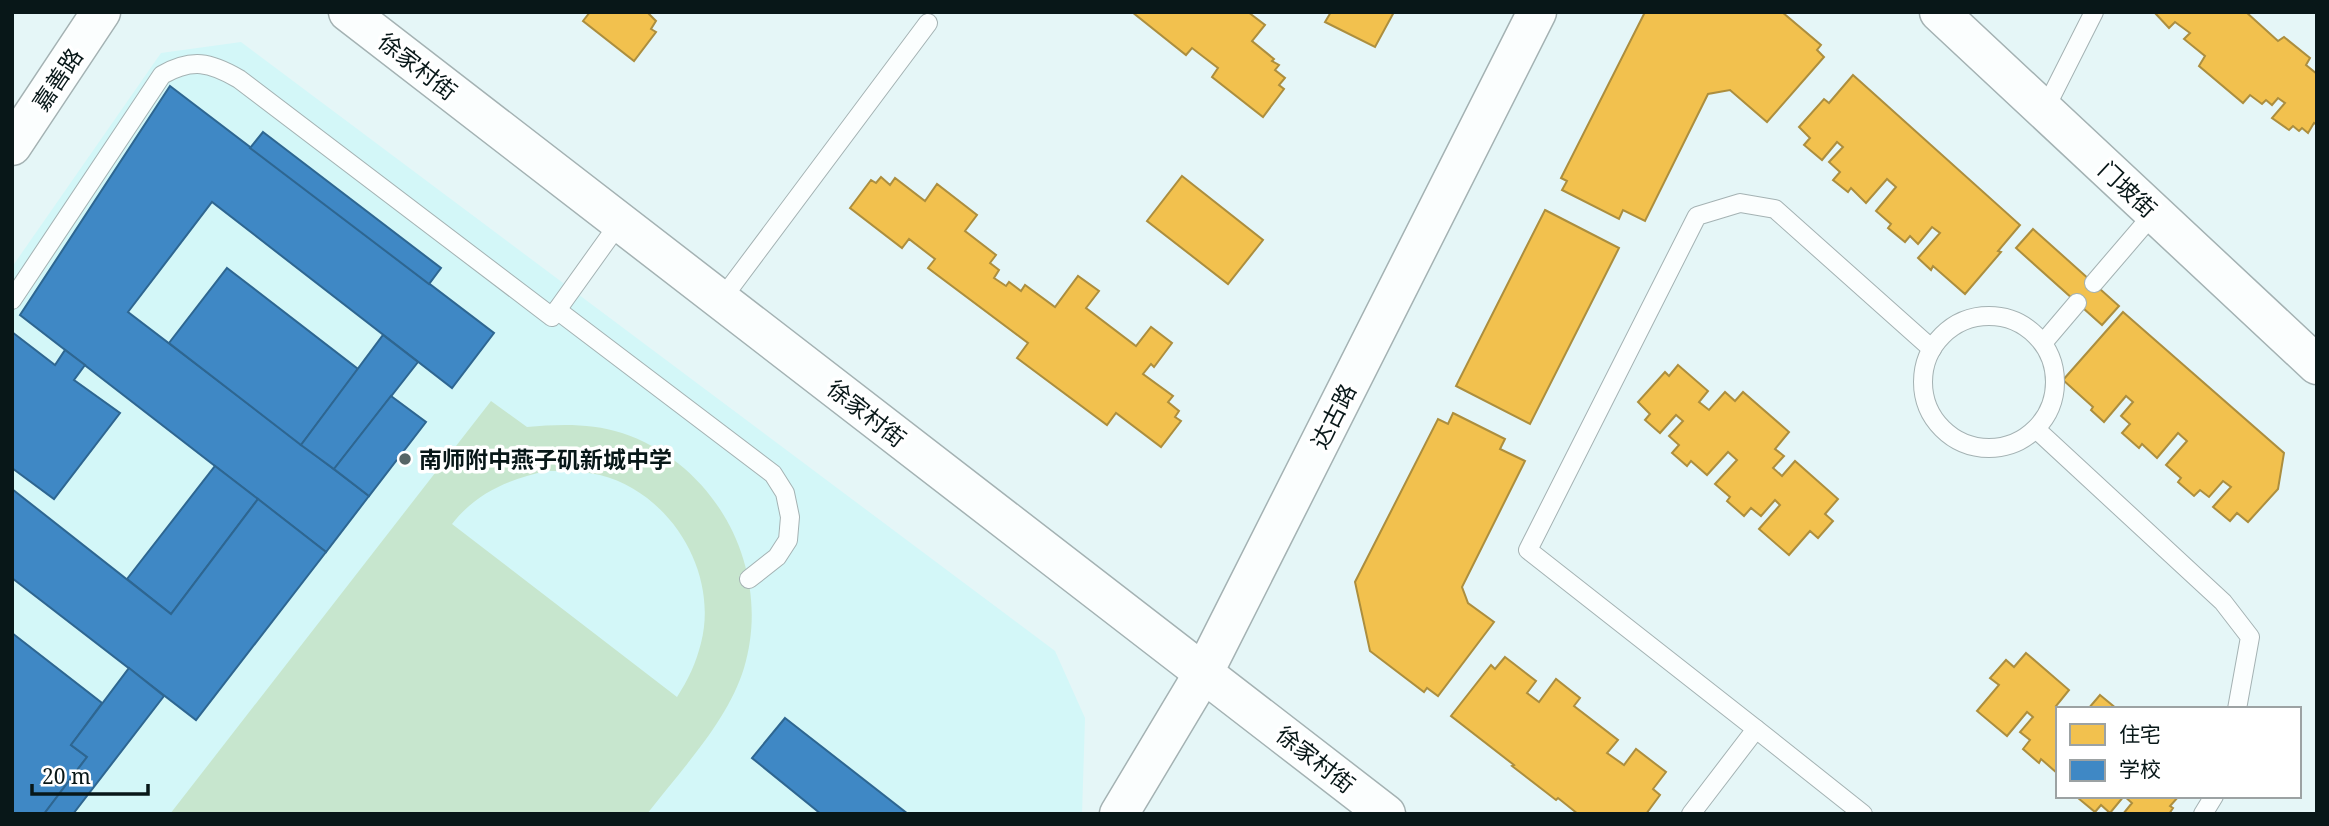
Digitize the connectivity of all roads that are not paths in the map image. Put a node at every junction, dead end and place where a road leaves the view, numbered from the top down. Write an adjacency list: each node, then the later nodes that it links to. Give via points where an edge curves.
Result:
1 (101, 12): 8 (street, 嘉善路)
2 (348, 12): 10 (street, 徐家村街)
3 (1537, 12): 21 (street, 达古路)
4 (1939, 12): 7 (street, 门坡街)
5 (2094, 12): 7 (lane)
6 (928, 23): 13 (lane)
7 (2045, 111): 9 (street, 门坡街)
8 (12, 146)
9 (2154, 213): 11 (lane); 18 (street, 门坡街)
10 (620, 222): 13 (street, 徐家村街); 15 (lane)
11 (2094, 283)
12 (12, 300): 15 (lane, via 162,75 177,66 197,64 216,65 239,79 552,317)
13 (721, 300): 21 (street, 徐家村街)
14 (2077, 303): 16 (lane)
15 (557, 310): 20 (lane, via 773,474 785,493 788,540 777,557)
16 (2043, 343): 17 (lane, via 2013,321 1976,317 1959,323); 19 (lane, via 2053,369 2053,397)
17 (1932, 349): 19 (lane, via 1924,367 1927,406 1951,436 1967,445 2004,447); 23 (lane, via 1776,209 1740,203 1697,216 1528,550)
18 (2317, 365)
19 (2036, 429): 22 (lane, via 2223,602 2250,637)
20 (749, 579)
21 (1204, 672): 25 (street, 达古路); 26 (street, 徐家村街)
22 (2238, 707)
23 (1756, 729): 27 (lane); 28 (lane)
24 (2213, 798): 29 (lane)
25 (1119, 814)
26 (1386, 814)
27 (1691, 814)
28 (1863, 814)
29 (2203, 814)

